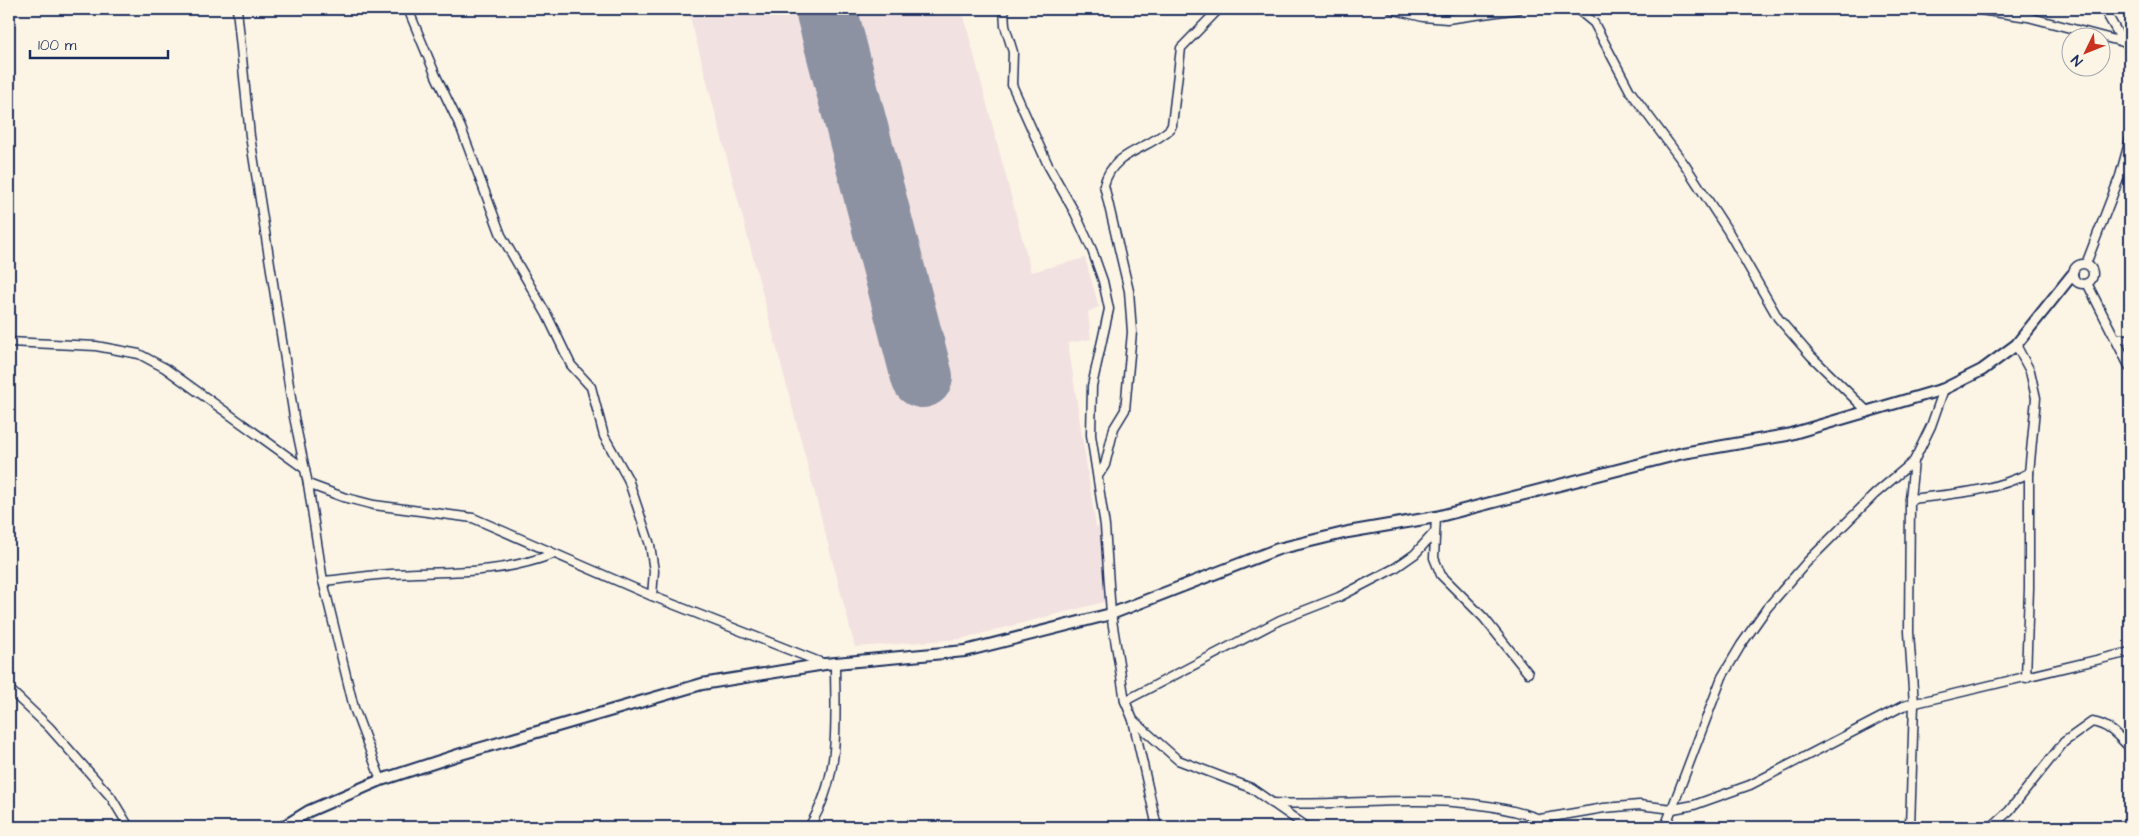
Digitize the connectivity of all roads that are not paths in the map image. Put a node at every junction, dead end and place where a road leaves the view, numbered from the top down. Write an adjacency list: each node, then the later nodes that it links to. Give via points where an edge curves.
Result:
1 (237, 9): 23 (street, via 250,136)
2 (408, 9): 32 (street, via 461,128 501,235 548,315 571,365 591,387 604,436 628,479 650,545 654,571)
3 (1004, 9): 25 (street, via 1005,26 1013,52 1012,85 1017,100 1075,213 1104,281 1109,309 1095,367 1091,415)
4 (1219, 9): 25 (street, via 1181,48 1170,129 1117,161 1108,171 1104,185 1129,290 1132,332 1125,410 1114,428 1105,465)
5 (1391, 9): 6 (street, via 1447,20)
6 (1519, 9)
7 (1577, 9): 21 (street, via 1594,23 1630,92 1696,181 1778,318 1811,356)
8 (1973, 9): 10 (street, via 2028,17)
9 (2104, 9): 10 (street)
10 (2127, 43)
11 (2130, 139): 12 (street, via 2120,176)
12 (2086, 264): 13 (street, via 2078,265); 14 (street, via 2093,273)
13 (2072, 275): 14 (street, via 2076,282); 18 (street)
14 (2087, 283): 15 (street)
15 (2116, 339): 16 (street); 19 (street)
16 (2130, 339)
17 (9, 342): 23 (street, via 96,346 138,354 165,368)
18 (2016, 345): 20 (street, via 1982,370); 24 (street, via 2030,372 2036,398)
19 (2130, 368)
20 (1944, 389): 21 (street); 22 (street)
21 (1867, 410): 28 (street, via 1787,435 1683,453)
22 (1914, 461): 27 (street); 45 (street, via 1875,494 1806,562 1767,608 1722,677)
23 (305, 469): 26 (street)
24 (2028, 473): 27 (street, via 1984,489); 37 (street)
25 (1098, 476): 33 (street, via 1108,553)
26 (308, 484): 30 (street, via 374,506 473,518); 31 (street)
27 (1910, 499): 40 (street, via 1910,632)
28 (1436, 516): 29 (street); 33 (street, via 1278,549)
29 (1434, 534): 36 (street, via 1434,558 1441,575 1484,618); 39 (street, via 1415,554 1395,568 1339,597 1280,620)
30 (554, 554): 31 (street, via 525,564 480,572 390,574); 32 (street)
31 (323, 581): 43 (street, via 354,708)
32 (652, 596): 35 (street)
33 (1111, 614): 35 (street, via 965,651); 39 (street)
34 (2130, 652): 37 (street)
35 (830, 664): 43 (street, via 702,684); 49 (street, via 834,762 818,814)
36 (1528, 673)
37 (2026, 678): 40 (street)
38 (9, 689): 47 (street, via 49,727 98,783)
39 (1125, 701): 41 (street)
40 (1914, 704): 45 (street, via 1892,710 1750,784); 54 (street)
41 (1133, 720): 44 (street, via 1178,760 1251,788); 50 (street)
42 (2130, 748): 55 (street, via 2112,729 2092,722 2064,742 2009,811)
43 (381, 780): 48 (street, via 310,811)
44 (1272, 803): 46 (street, via 1316,805 1421,800 1478,803); 51 (street)
45 (1673, 809): 46 (street, via 1639,805); 53 (street)
46 (1540, 819): 52 (street)
47 (129, 827)
48 (285, 827)
49 (809, 827)
50 (1157, 827)
51 (1307, 827)
52 (1529, 827)
53 (1665, 827)
54 (1910, 827)
55 (1991, 827)

